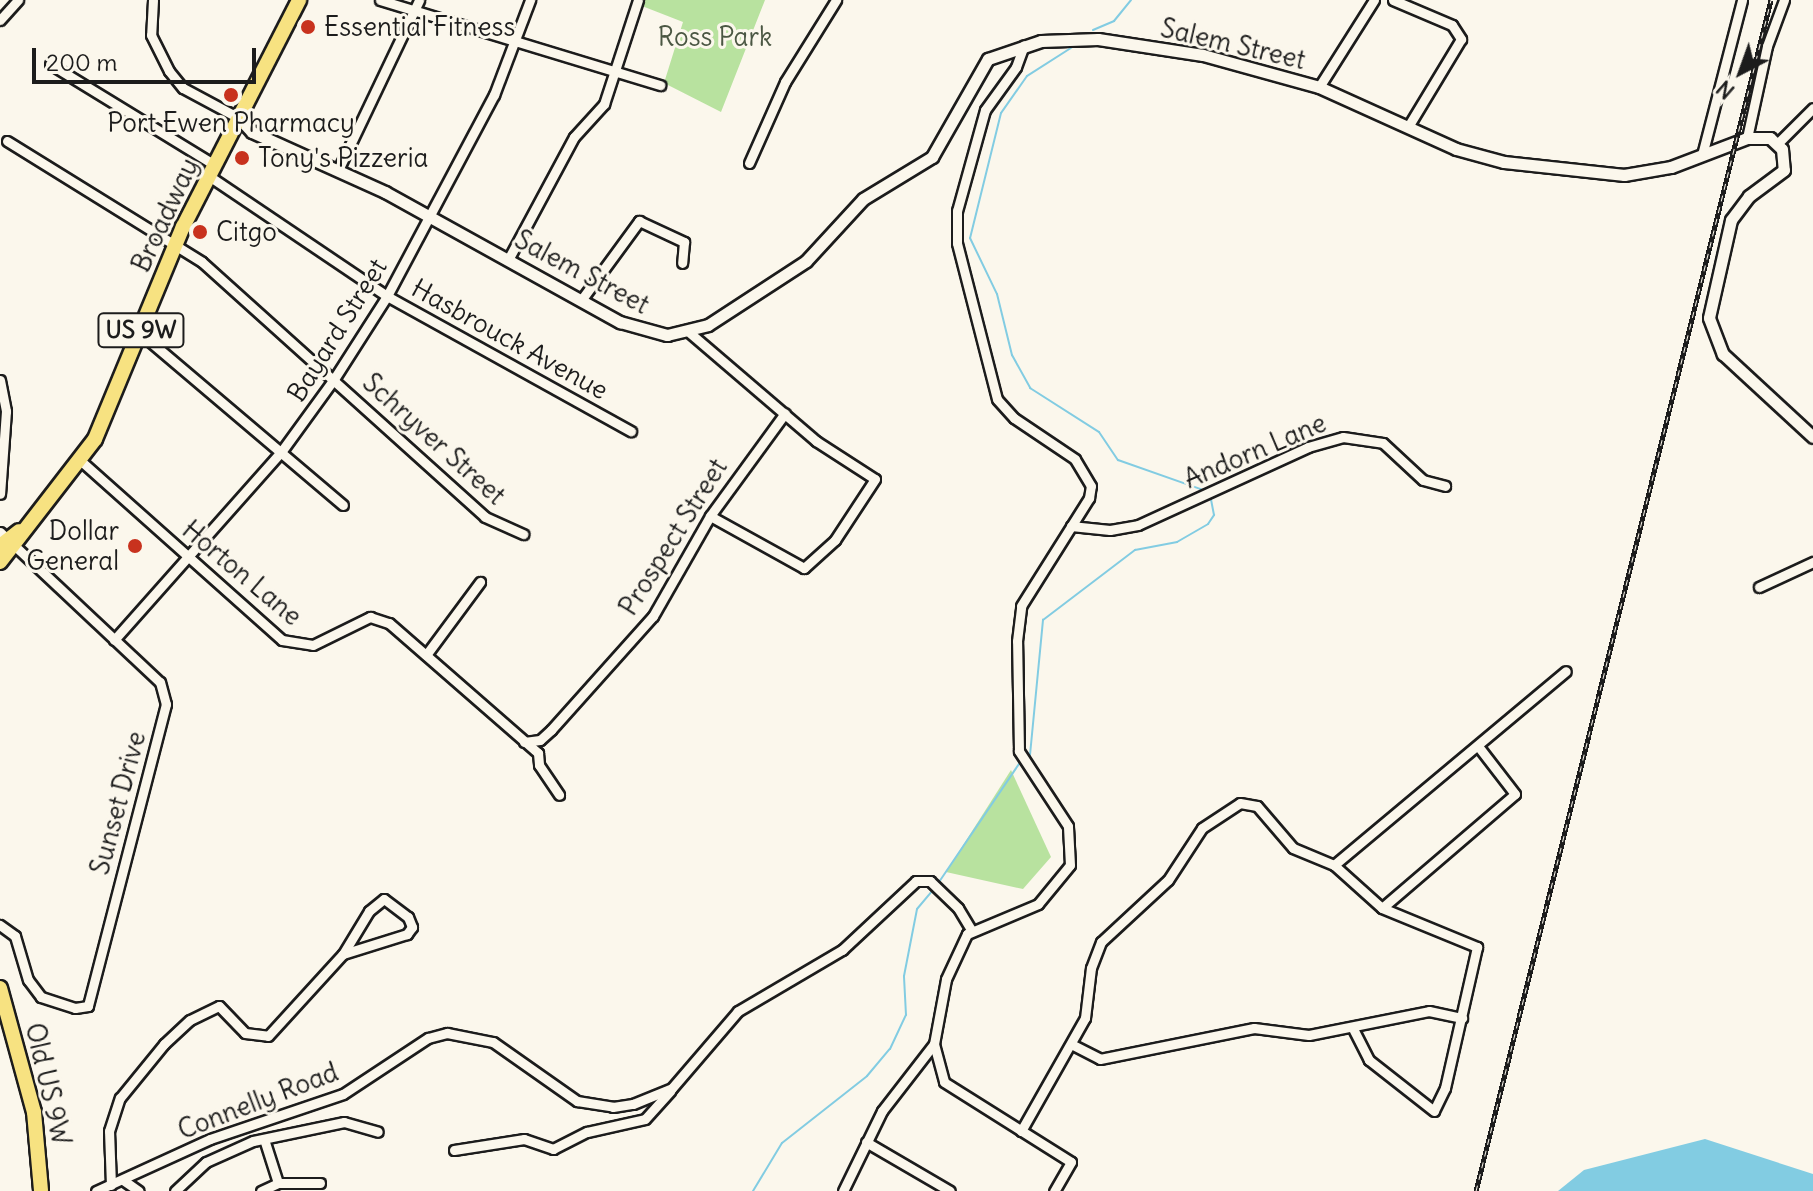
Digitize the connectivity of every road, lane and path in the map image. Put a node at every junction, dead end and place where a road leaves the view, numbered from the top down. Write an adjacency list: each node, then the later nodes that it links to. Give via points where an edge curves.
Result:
1 (18, 0): 14 (street)
2 (153, 0): 22 (street, via 151,26 157,51 190,92)
3 (299, 0): 22 (highway, Broadway / US 9W)
4 (380, 0): 13 (street)
5 (419, 0): 13 (street)
6 (530, 0): 15 (street, Bayard Street)
7 (638, 0): 18 (street)
8 (836, 0): 28 (street, via 785,82)
9 (1374, 0): 20 (street)
10 (1393, 0): 23 (street, via 1452,25 1461,43)
11 (1742, 0): 27 (street)
12 (1784, 0): 24 (street, via 1760,70)
13 (416, 11): 15 (street); 29 (street)
14 (0, 20)
15 (516, 42): 18 (street); 31 (street, Bayard Street)
16 (1024, 45): 20 (street, Salem Street, via 1088,38 1137,44 1203,55); 38 (street, Salem Street, via 996,54 980,69 945,138 923,166 863,199 806,261); 50 (street, via 982,119 957,211 957,243 997,399 1014,418 1063,448 1089,478 1092,492)
17 (50, 64): 30 (street, Hasbrouck Avenue)
18 (615, 72): 19 (street); 33 (street, via 604,104 574,137)
19 (660, 85)
20 (1319, 87): 23 (street, Salem Street)
21 (1813, 108): 26 (street)
22 (239, 118): 29 (street, Salem Street, via 252,132); 30 (highway, Broadway / US 9W)
23 (1408, 127): 27 (street, Salem Street, via 1482,158 1587,173 1650,172)
24 (1747, 138): 26 (street); 27 (street, Salem Street)
25 (7, 141): 32 (street, Schryver Street)
26 (1778, 143): 43 (street, via 1784,170 1749,196 1731,220 1709,318 1723,354)
27 (1702, 155)
28 (749, 163)
29 (339, 168): 31 (street, Salem Street)
30 (212, 171): 32 (highway, Broadway / US 9W); 35 (street, Hasbrouck Avenue)
31 (431, 216): 33 (street, Salem Street); 35 (street, Bayard Street)
32 (175, 245): 37 (highway, Broadway / US 9W); 39 (street, Schryver Street, via 229,284)
33 (509, 258): 36 (street, Salem Street)
34 (682, 263): 36 (street, via 684,242 639,221)
35 (387, 296): 39 (street, Bayard Street); 42 (street, Hasbrouck Avenue)
36 (582, 299): 38 (street, Salem Street, via 635,329)
37 (140, 333): 44 (street); 45 (highway, Broadway / US 9W)
38 (690, 333): 41 (street)
39 (334, 379): 44 (street, Bayard Street); 51 (street, Schryver Street, via 485,517)
40 (0, 380): 47 (street, via 6,411)
41 (785, 413): 49 (street, Prospect Street); 49 (street, via 816,441 875,479 835,540 807,567)
42 (631, 431)
43 (1813, 437)
44 (281, 452): 48 (street); 53 (street, Bayard Street)
45 (81, 461): 52 (highway, Broadway / US 9W, via 23,528); 53 (street, Horton Lane)
46 (1445, 486): 50 (street, Andorn Lane, via 1423,480 1383,443 1343,437 1308,447 1138,525 1110,530)
47 (0, 494)
48 (343, 505)
49 (710, 516): 61 (street, Prospect Street, via 668,595 631,643 551,730 540,740)
50 (1071, 526): 67 (street, via 1021,606 1017,641 1019,751 1068,826 1070,865 1038,904)
51 (523, 534)
52 (5, 541): 54 (highway, Broadway / US 9W); 58 (street, Sunset Drive)
53 (189, 559): 58 (street, Bayard Street); 59 (street, Horton Lane, via 288,644 313,645 377,617)
54 (0, 562)
55 (1813, 562): 57 (street)
56 (480, 582): 59 (street)
57 (1759, 587)
58 (114, 640): 66 (street, Sunset Drive, via 160,682 166,704 88,1006 75,1008 41,997 28,980 15,936)
59 (426, 655): 61 (street, Horton Lane)
60 (1566, 671): 62 (street)
61 (524, 742): 63 (street, Horton Lane, via 538,753 539,765)
62 (1478, 746): 64 (street); 65 (street, via 1515,794)
63 (559, 795)
64 (1334, 865): 65 (street); 73 (street, via 1293,848 1257,806 1240,803 1217,814 1168,880 1096,949 1089,1002)
65 (1382, 908): 70 (street, via 1478,952)
66 (0, 925)
67 (971, 930): 72 (street, via 946,979); 74 (street, via 930,881 916,881 842,950 738,1011)
68 (343, 954): 68 (street, via 378,902 393,901 408,917 412,927 407,934); 83 (street, via 268,1036 245,1033 219,1006 190,1020 164,1044 120,1098 109,1131)
69 (0, 988): 84 (highway, Old US 9W, via 34,1112)
70 (1462, 1018): 71 (street, via 1429,1011); 71 (street, via 1435,1110 1428,1111 1369,1060)
71 (1352, 1027): 73 (street, via 1309,1035 1254,1028 1100,1059)
72 (934, 1044): 75 (street, via 944,1082); 78 (street, via 890,1099)
73 (1073, 1045): 75 (street)
74 (672, 1088): 79 (street, via 645,1119 587,1132 553,1149 524,1139); 80 (street, Connelly Road, via 613,1107 577,1101 493,1042 447,1033 428,1038 343,1094 210,1139)
75 (1021, 1131): 91 (street, via 1071,1162)
76 (378, 1132): 77 (street, via 344,1122)
77 (264, 1139): 81 (street); 87 (street, via 206,1162)
78 (866, 1142): 89 (street); 90 (street)
79 (454, 1150)
80 (123, 1180): 83 (street, Connelly Road); 86 (street)
81 (278, 1183): 82 (street); 88 (street)
82 (320, 1183)
83 (111, 1185): 85 (street, Connelly Road)
84 (41, 1191)
85 (96, 1191)
86 (139, 1191)
87 (175, 1191)
88 (261, 1191)
89 (843, 1191)
90 (950, 1191)
91 (1054, 1191)

